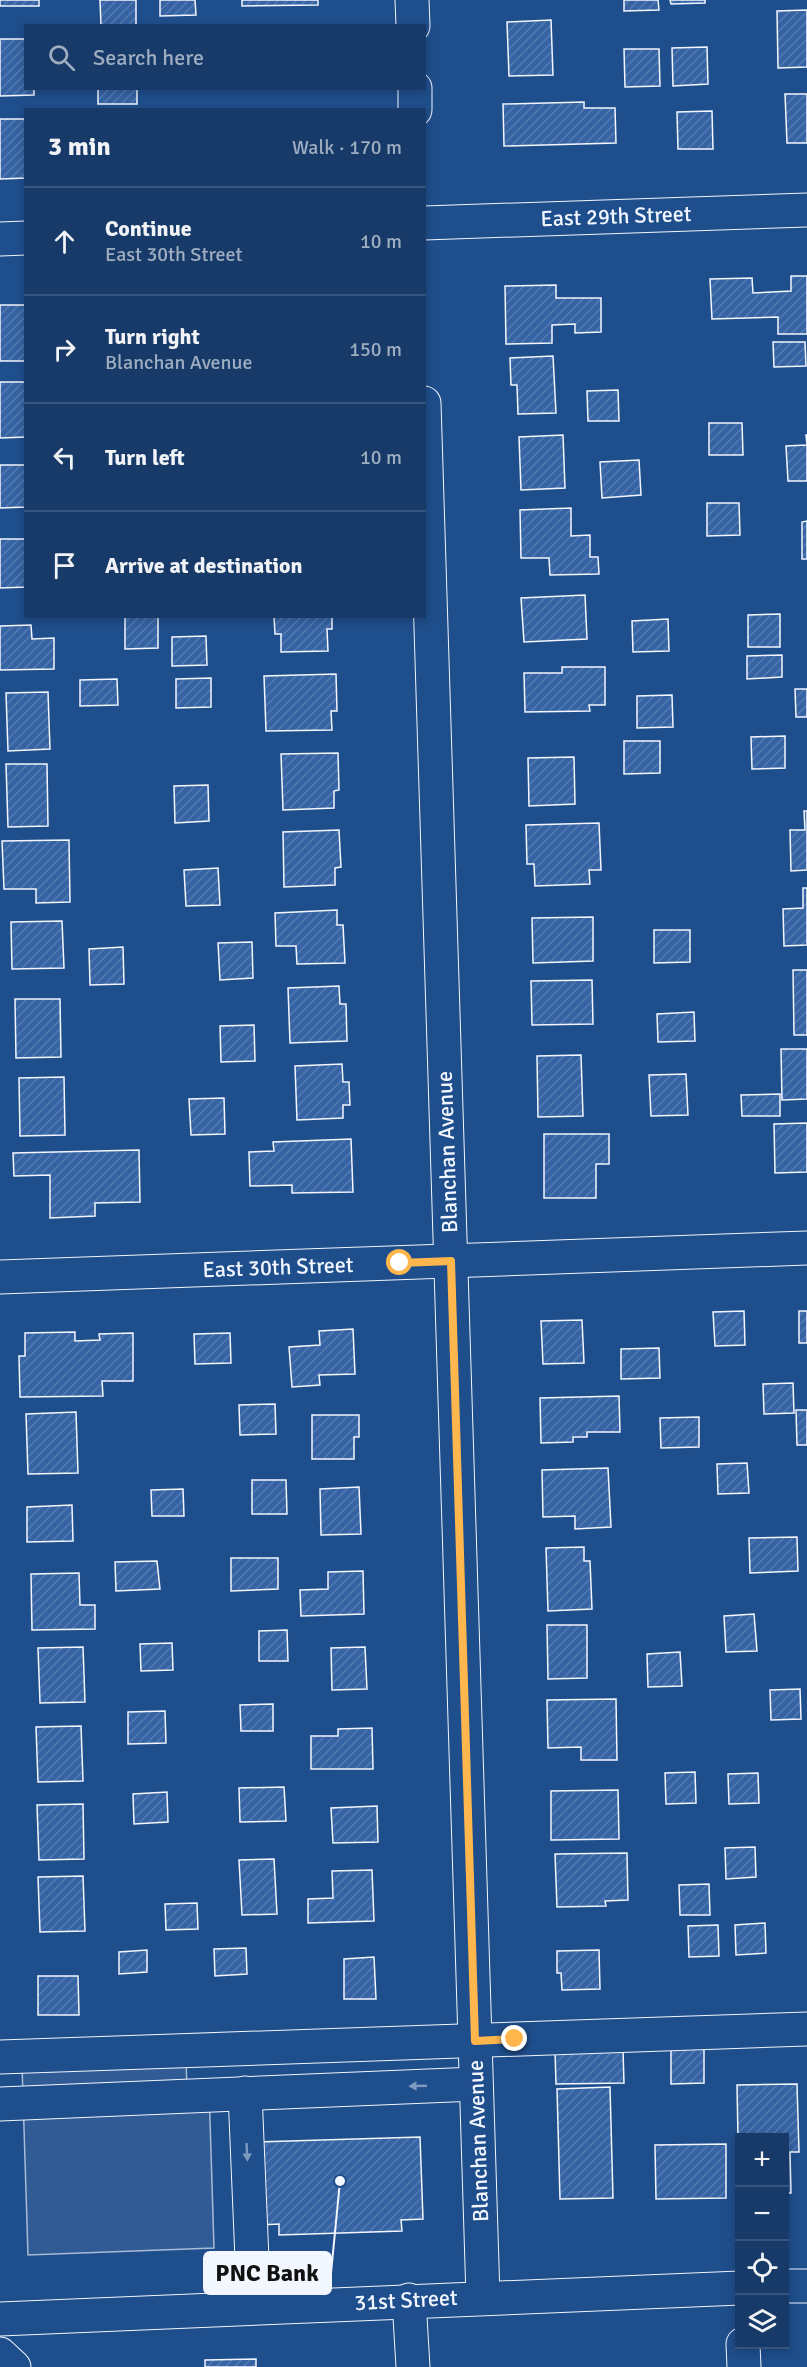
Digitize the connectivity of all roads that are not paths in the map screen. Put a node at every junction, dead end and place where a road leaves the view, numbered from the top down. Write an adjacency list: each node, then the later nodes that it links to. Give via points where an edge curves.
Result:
1 (412, 0): 2 (street)
2 (413, 24)
3 (415, 90): 4 (street)
4 (415, 108)
5 (807, 210): 6 (street, East 29th Street)
6 (426, 223)
7 (24, 238): 8 (street)
8 (0, 239)
9 (426, 467): 11 (street, Blanchan Avenue)
10 (807, 1248): 11 (street, East 30th Street)
11 (451, 1261): 12 (street, East 30th Street); 14 (street, Blanchan Avenue)
12 (0, 1277)
13 (807, 2029): 14 (street)
14 (475, 2041): 15 (street); 16 (street, Blanchan Avenue)
15 (0, 2057)
16 (476, 2084): 17 (street, one-way to 17); 22 (street, Blanchan Avenue)
17 (244, 2093): 18 (street); 24 (street, one-way to 24)
18 (0, 2104)
19 (789, 2286): 20 (street)
20 (807, 2286)
21 (735, 2288): 22 (street, 31st Street)
22 (483, 2297): 23 (street, 31st Street)
23 (410, 2300): 24 (street, 31st Street); 29 (street)
24 (254, 2307): 25 (street, 31st Street)
25 (0, 2319)
26 (744, 2349): 30 (street)
27 (0, 2354): 28 (street)
28 (14, 2367)
29 (413, 2367)
30 (744, 2367)

